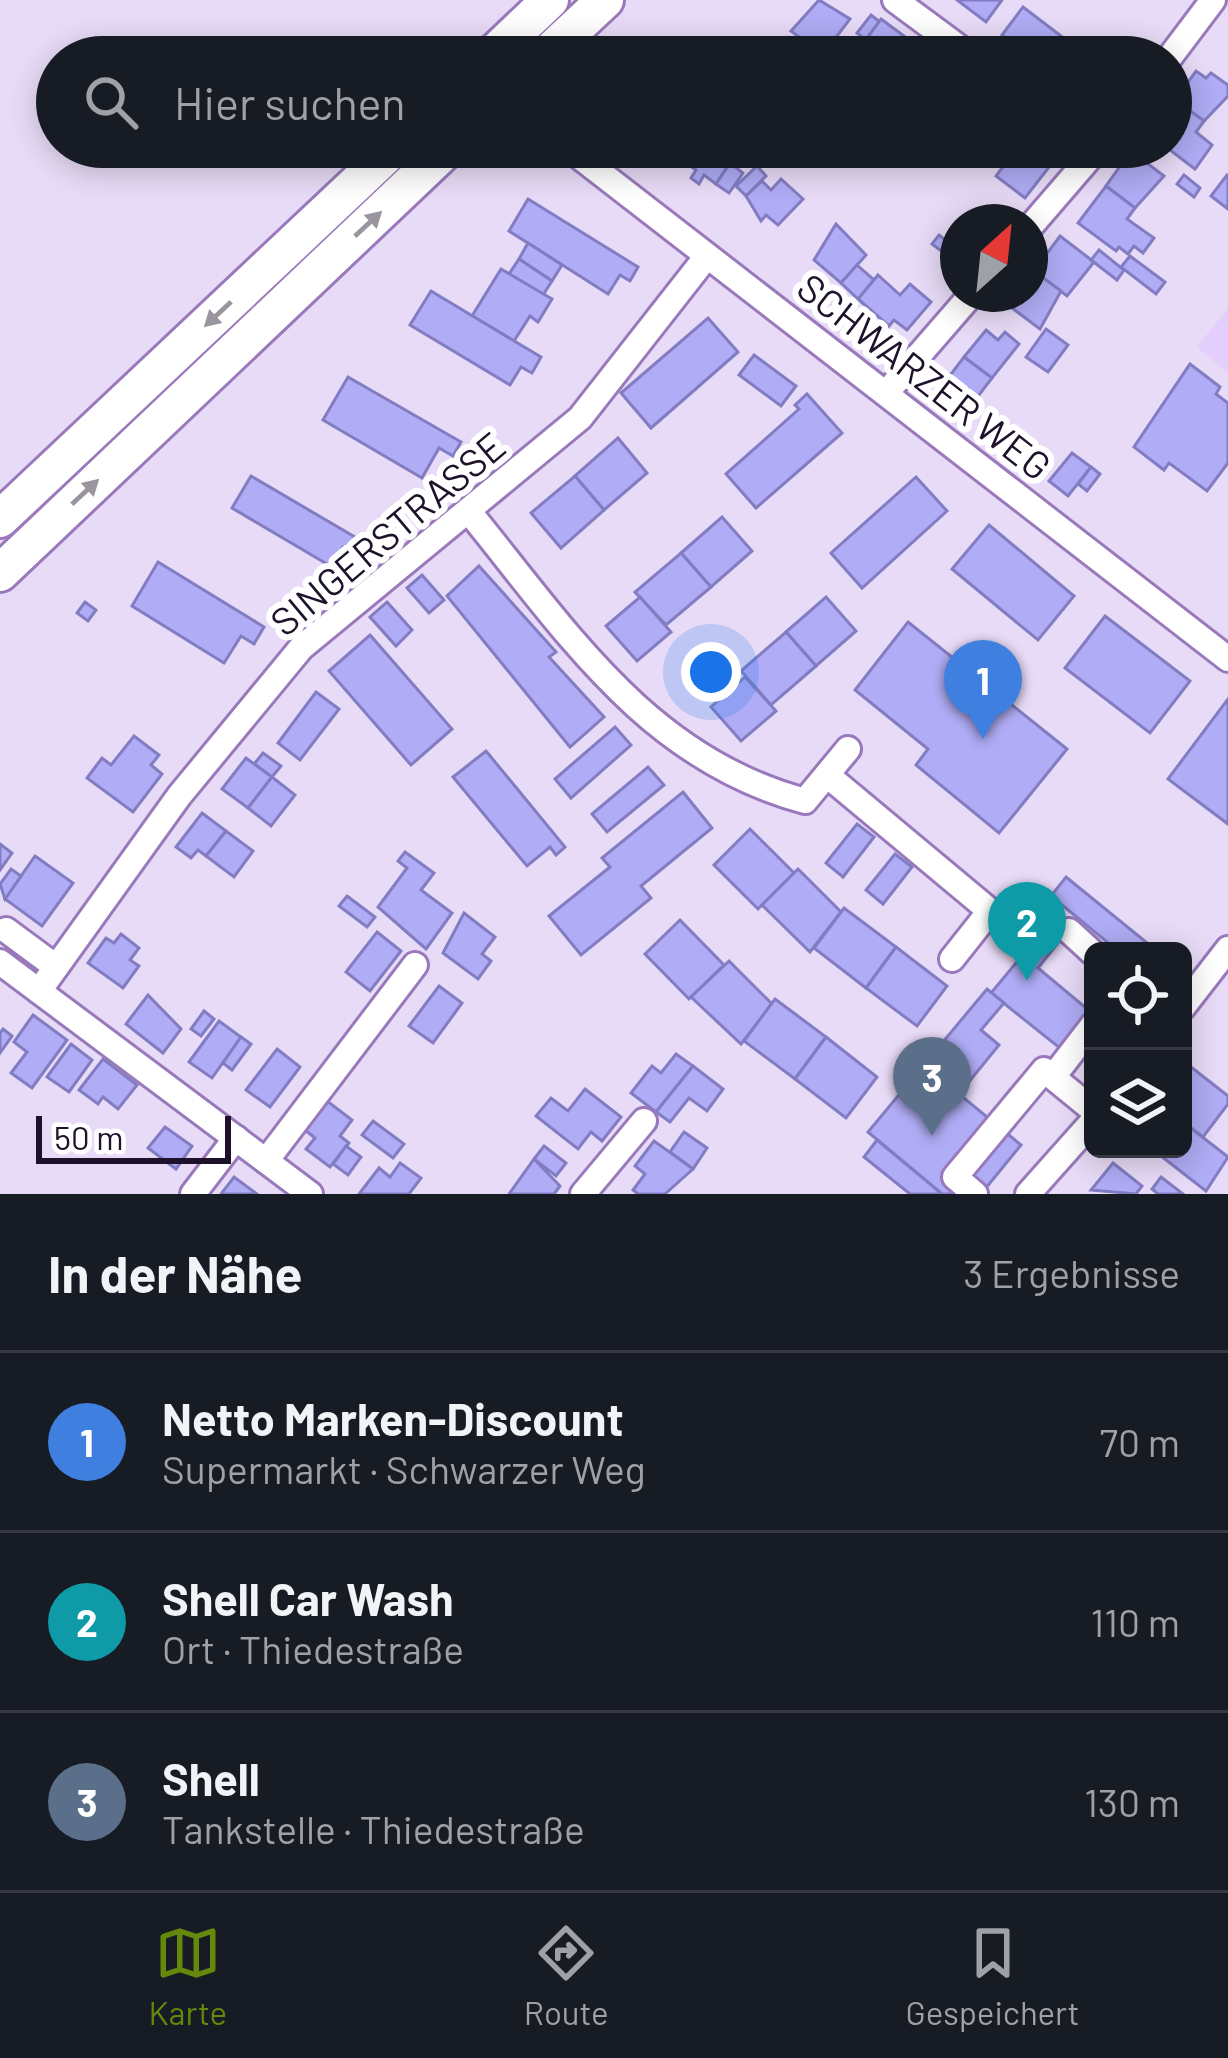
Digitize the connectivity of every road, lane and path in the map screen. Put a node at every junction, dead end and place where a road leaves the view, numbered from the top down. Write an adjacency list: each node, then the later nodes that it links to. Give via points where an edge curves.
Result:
1 (550, 0): 5 (highway)
2 (604, 0): 6 (highway)
3 (896, 0): 7 (street)
4 (1213, 0): 8 (street)
5 (512, 36)
6 (566, 36)
7 (944, 36)
8 (1186, 36)
9 (372, 168): 18 (highway, one-way to 18)
10 (427, 168): 19 (highway, one-way to 10)
11 (594, 168): 14 (street, SCHWARZER WEG)
12 (1080, 168): 13 (street)
13 (1048, 206)
14 (707, 256): 16 (street, SCHWARZER WEG); 17 (street, SINGERSTRASSE, via 580,418)
15 (956, 312): 16 (street)
16 (887, 392): 20 (street, SCHWARZER WEG)
17 (470, 512): 22 (street, via 616,693 669,735 756,788 805,801); 30 (street, SINGERSTRASSE, via 301,648 179,796)
18 (0, 519)
19 (0, 573)
20 (1228, 658)
21 (848, 749): 22 (street)
22 (827, 775): 27 (street, via 990,911)
23 (1069, 931): 25 (street)
24 (2, 932): 30 (street)
25 (1084, 944)
26 (1228, 949): 32 (street)
27 (952, 959)
28 (0, 962): 31 (street)
29 (415, 964): 39 (street)
30 (56, 967): 31 (street, SINGERSTRASSE)
31 (39, 991): 38 (street)
32 (1192, 995)
33 (1084, 1037): 34 (street)
34 (1053, 1077): 35 (street); 43 (street, via 1044,1070 956,1177)
35 (1084, 1103)
36 (644, 1121): 42 (street)
37 (1084, 1131): 44 (street)
38 (236, 1138): 39 (street); 40 (street)
39 (266, 1161): 41 (street)
40 (193, 1194)
41 (310, 1194)
42 (584, 1194)
43 (975, 1194)
44 (1028, 1194)

